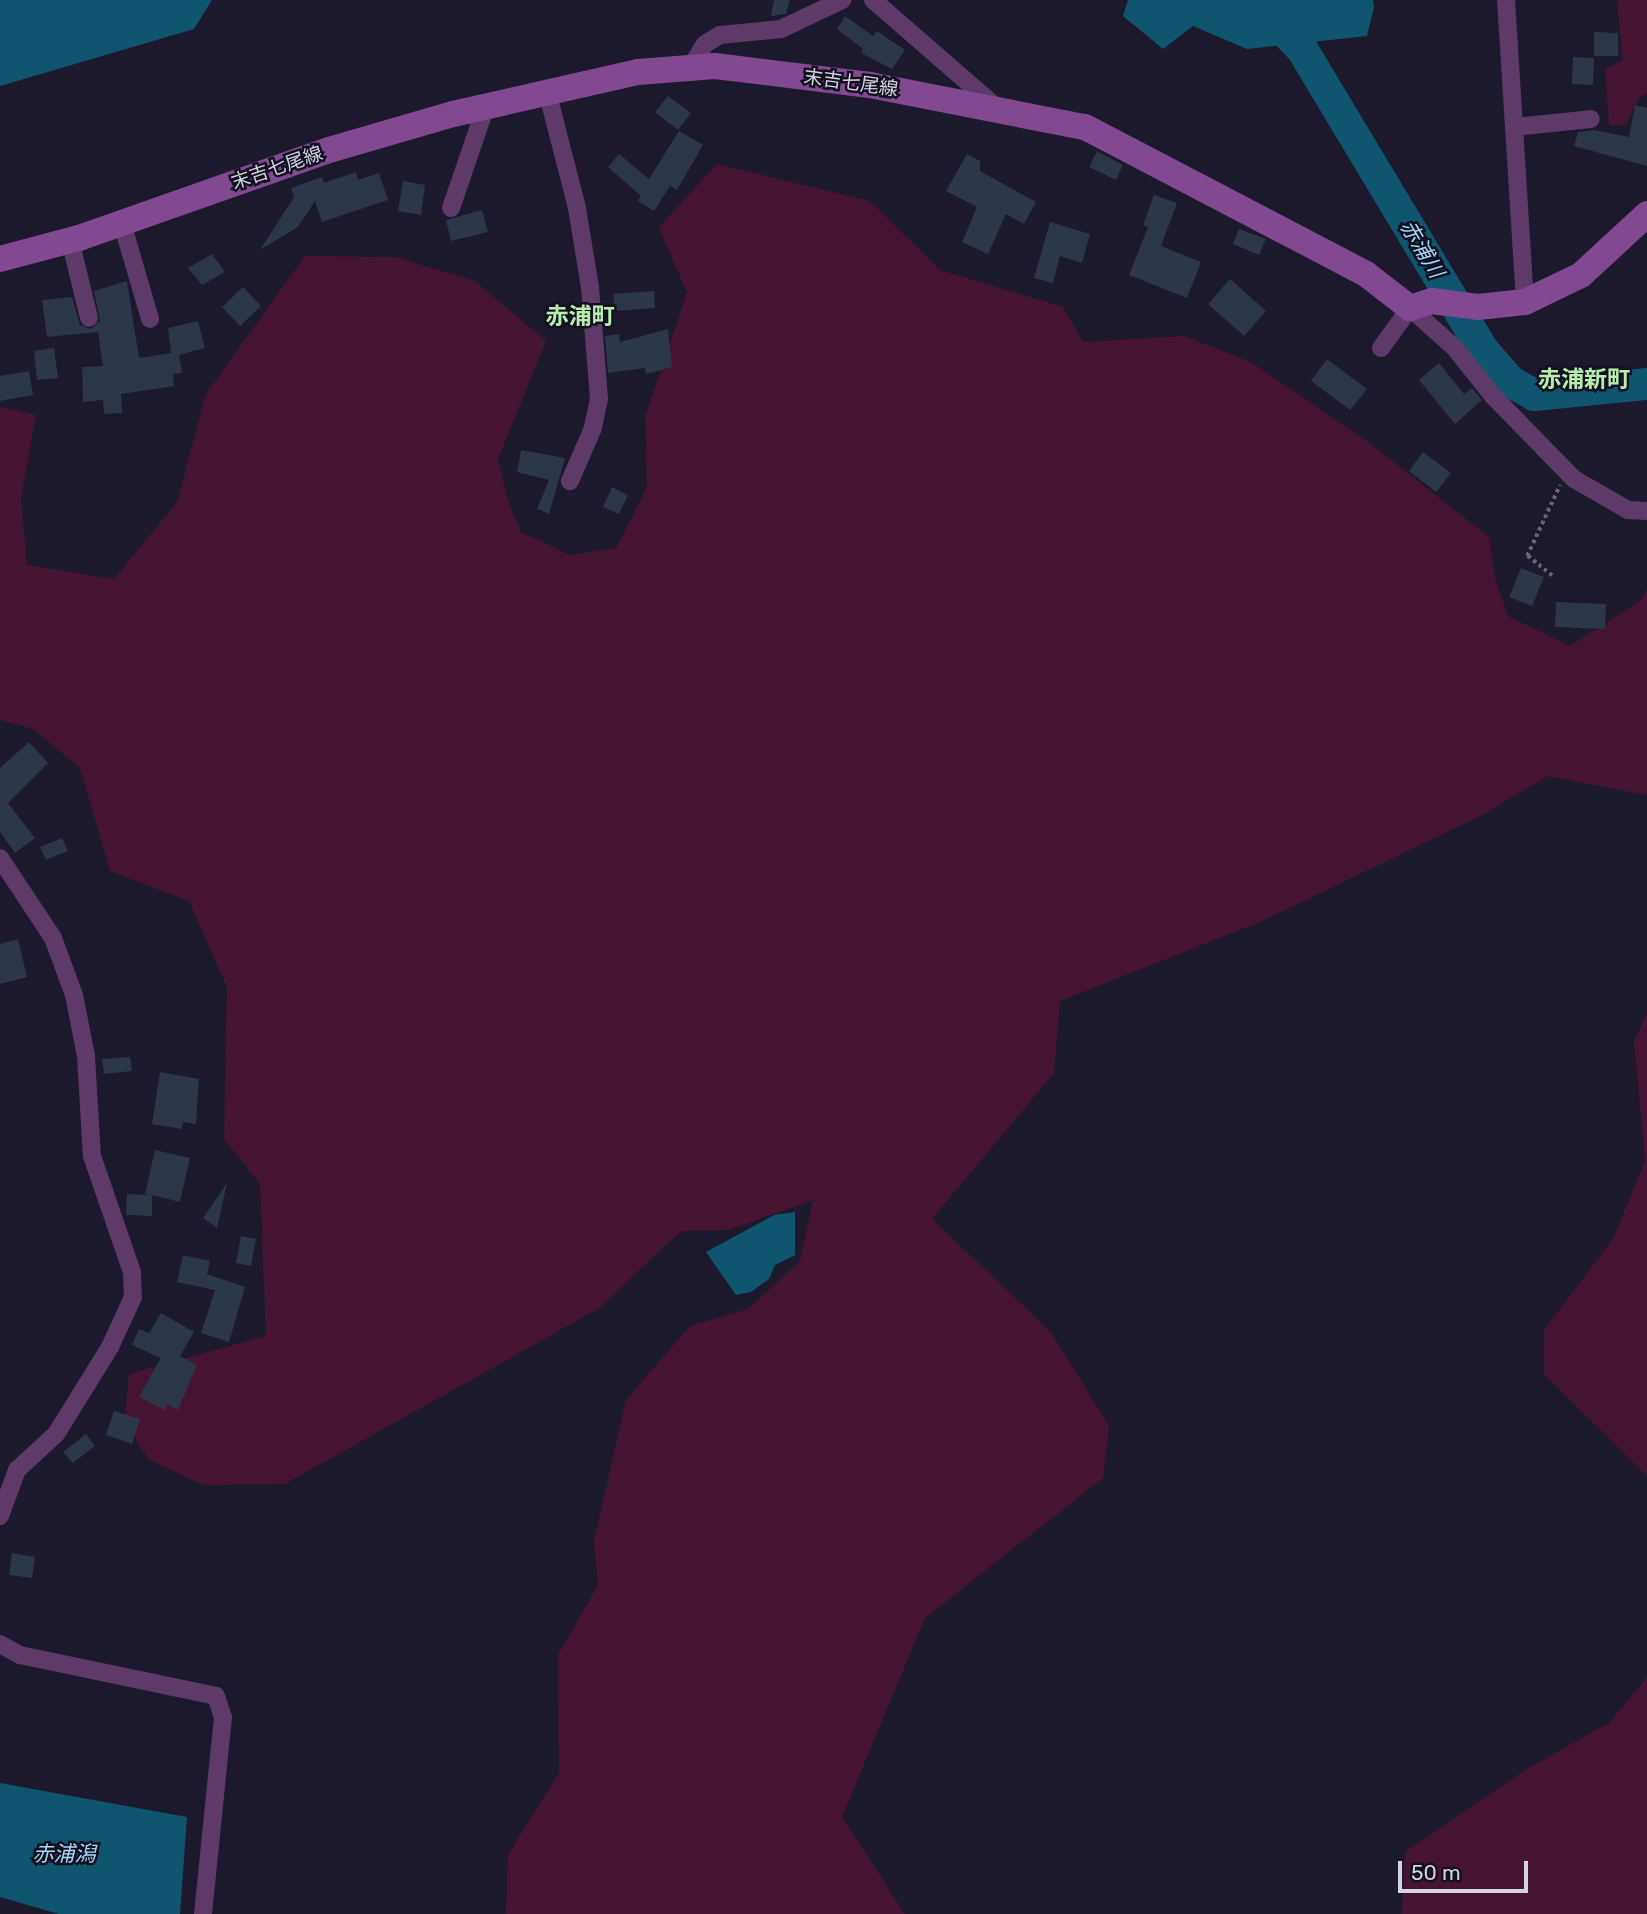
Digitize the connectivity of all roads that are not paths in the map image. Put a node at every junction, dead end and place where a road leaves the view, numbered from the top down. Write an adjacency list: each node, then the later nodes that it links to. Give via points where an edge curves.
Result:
1 (842, 0): 4 (street, via 781,29 720,35 705,44)
2 (873, 0): 7 (street)
3 (1506, 0): 9 (street)
4 (690, 68): 5 (main road, 末吉七尾線, via 638,72); 7 (main road, 末吉七尾線, via 715,66 810,77)
5 (547, 92): 6 (main road, 末吉七尾線); 20 (street, via 579,222 599,399 593,428)
6 (486, 106): 10 (street); 12 (main road, 末吉七尾線, via 329,150)
7 (995, 106): 16 (main road, 末吉七尾線, via 1085,127)
8 (1591, 118): 9 (street)
9 (1514, 127): 15 (street)
10 (451, 208)
11 (1647, 214): 15 (main road, 末吉七尾線, via 1581,275)
12 (122, 223): 13 (main road, 末吉七尾線); 18 (street)
13 (70, 240): 14 (main road, 末吉七尾線); 17 (street)
14 (0, 259)
15 (1525, 302): 16 (main road, 末吉七尾線, via 1478,307)
16 (1421, 304): 19 (street); 21 (street, via 1493,396 1567,472 1628,510)
17 (89, 318)
18 (150, 318)
19 (1381, 348)
20 (570, 481)
21 (1647, 511)
22 (0, 858): 23 (street, via 53,938 74,995 86,1056 92,1156 132,1272 132,1297 110,1347 57,1434 17,1470)
23 (0, 1516)
24 (0, 1644): 25 (street, via 20,1655 216,1696 223,1717)
25 (202, 1914)

